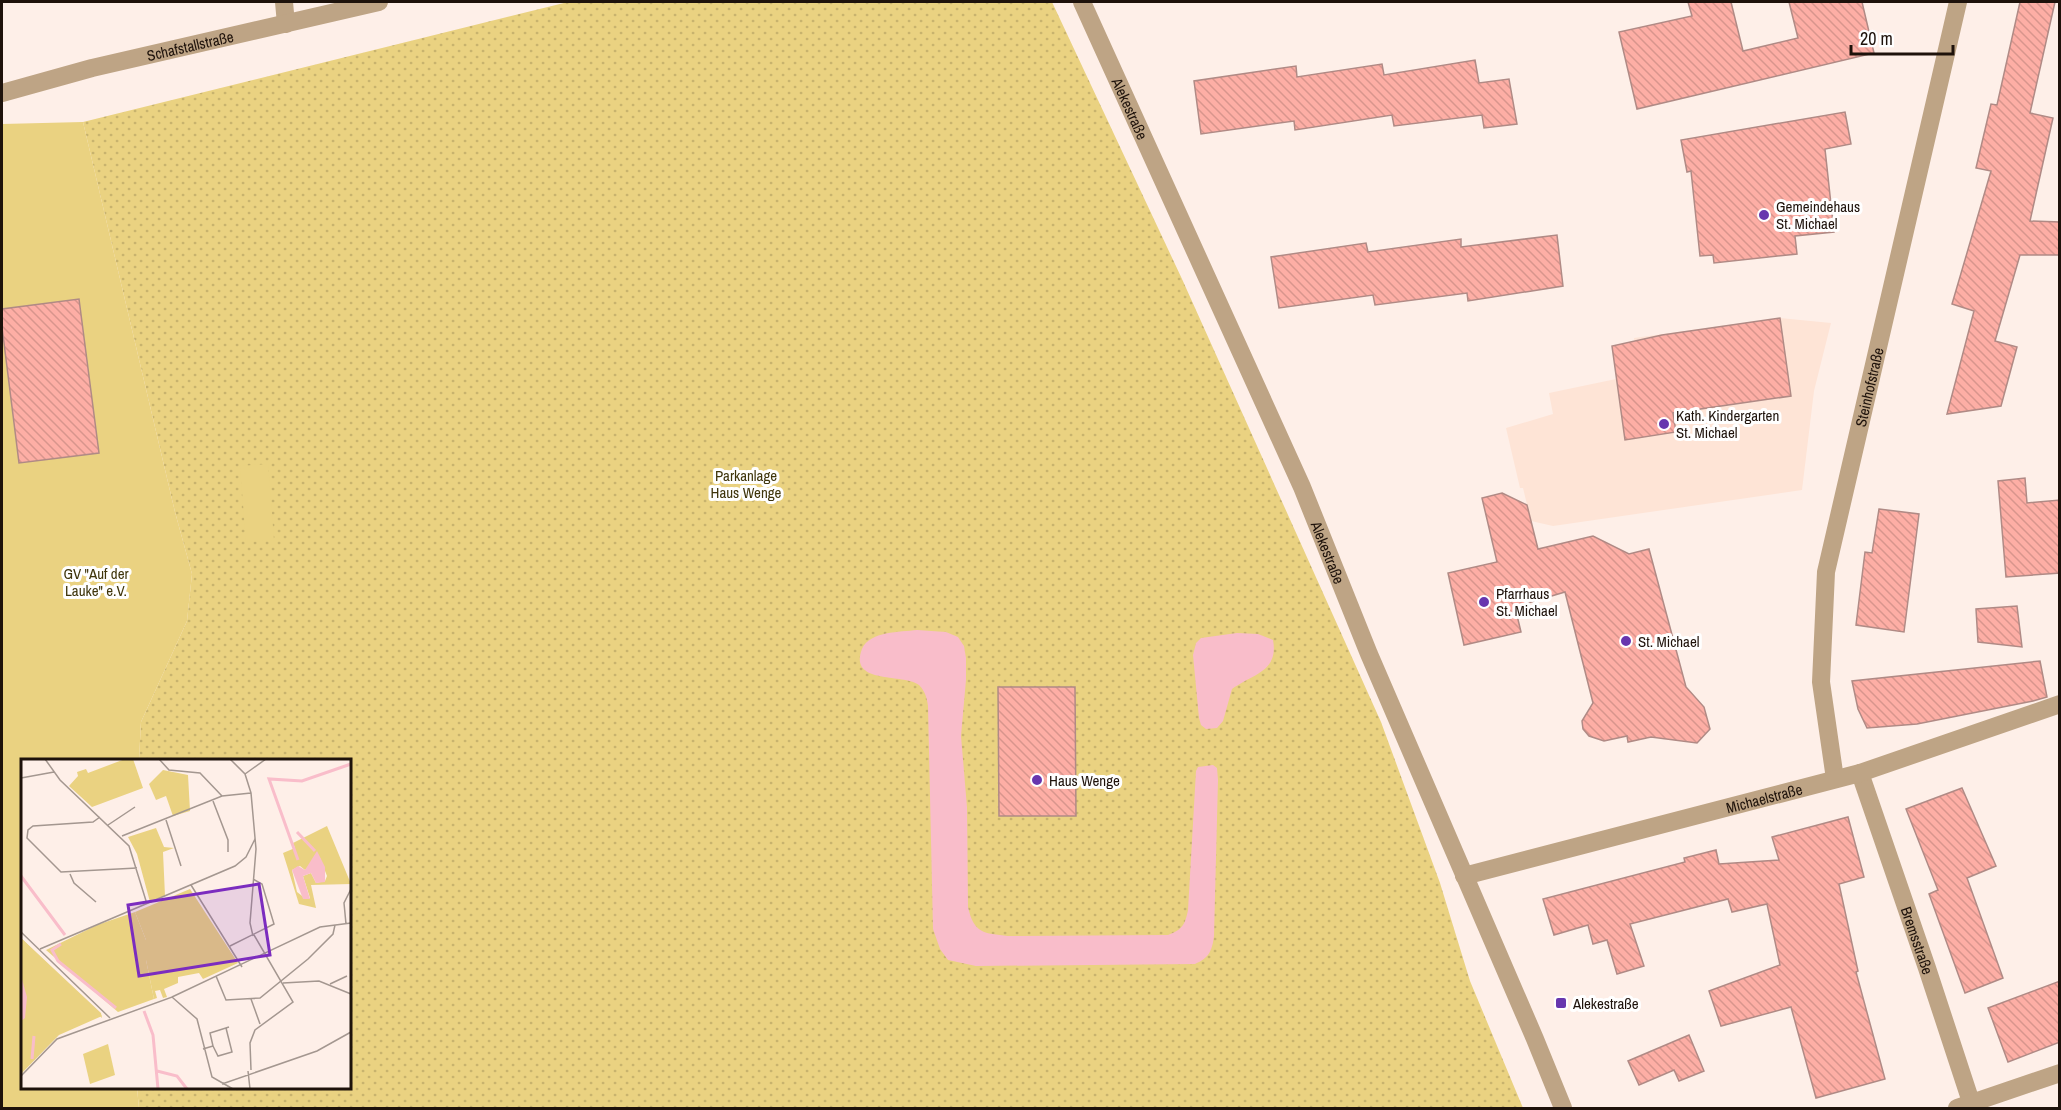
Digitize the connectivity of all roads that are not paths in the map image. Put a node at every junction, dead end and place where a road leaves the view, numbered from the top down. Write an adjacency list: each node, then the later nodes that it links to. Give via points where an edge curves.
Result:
1 (284, 2): 5 (street)
2 (379, 2): 5 (street, Schafstallstraße)
3 (1082, 2): 10 (street, Alekestraße, via 1302,487)
4 (1958, 2): 9 (street, Steinhofstraße, via 1826,572 1821,682)
5 (286, 24): 6 (street, Schafstallstraße, via 92,68)
6 (2, 93)
7 (2060, 704): 8 (street, Michaelstraße)
8 (1860, 773): 9 (street, Michaelstraße); 12 (street, Bremsstraße, via 1927,968)
9 (1835, 778): 10 (street, Michaelstraße)
10 (1464, 876): 13 (street, Alekestraße)
11 (2060, 1073): 12 (street)
12 (1967, 1107)
13 (1563, 1108)

